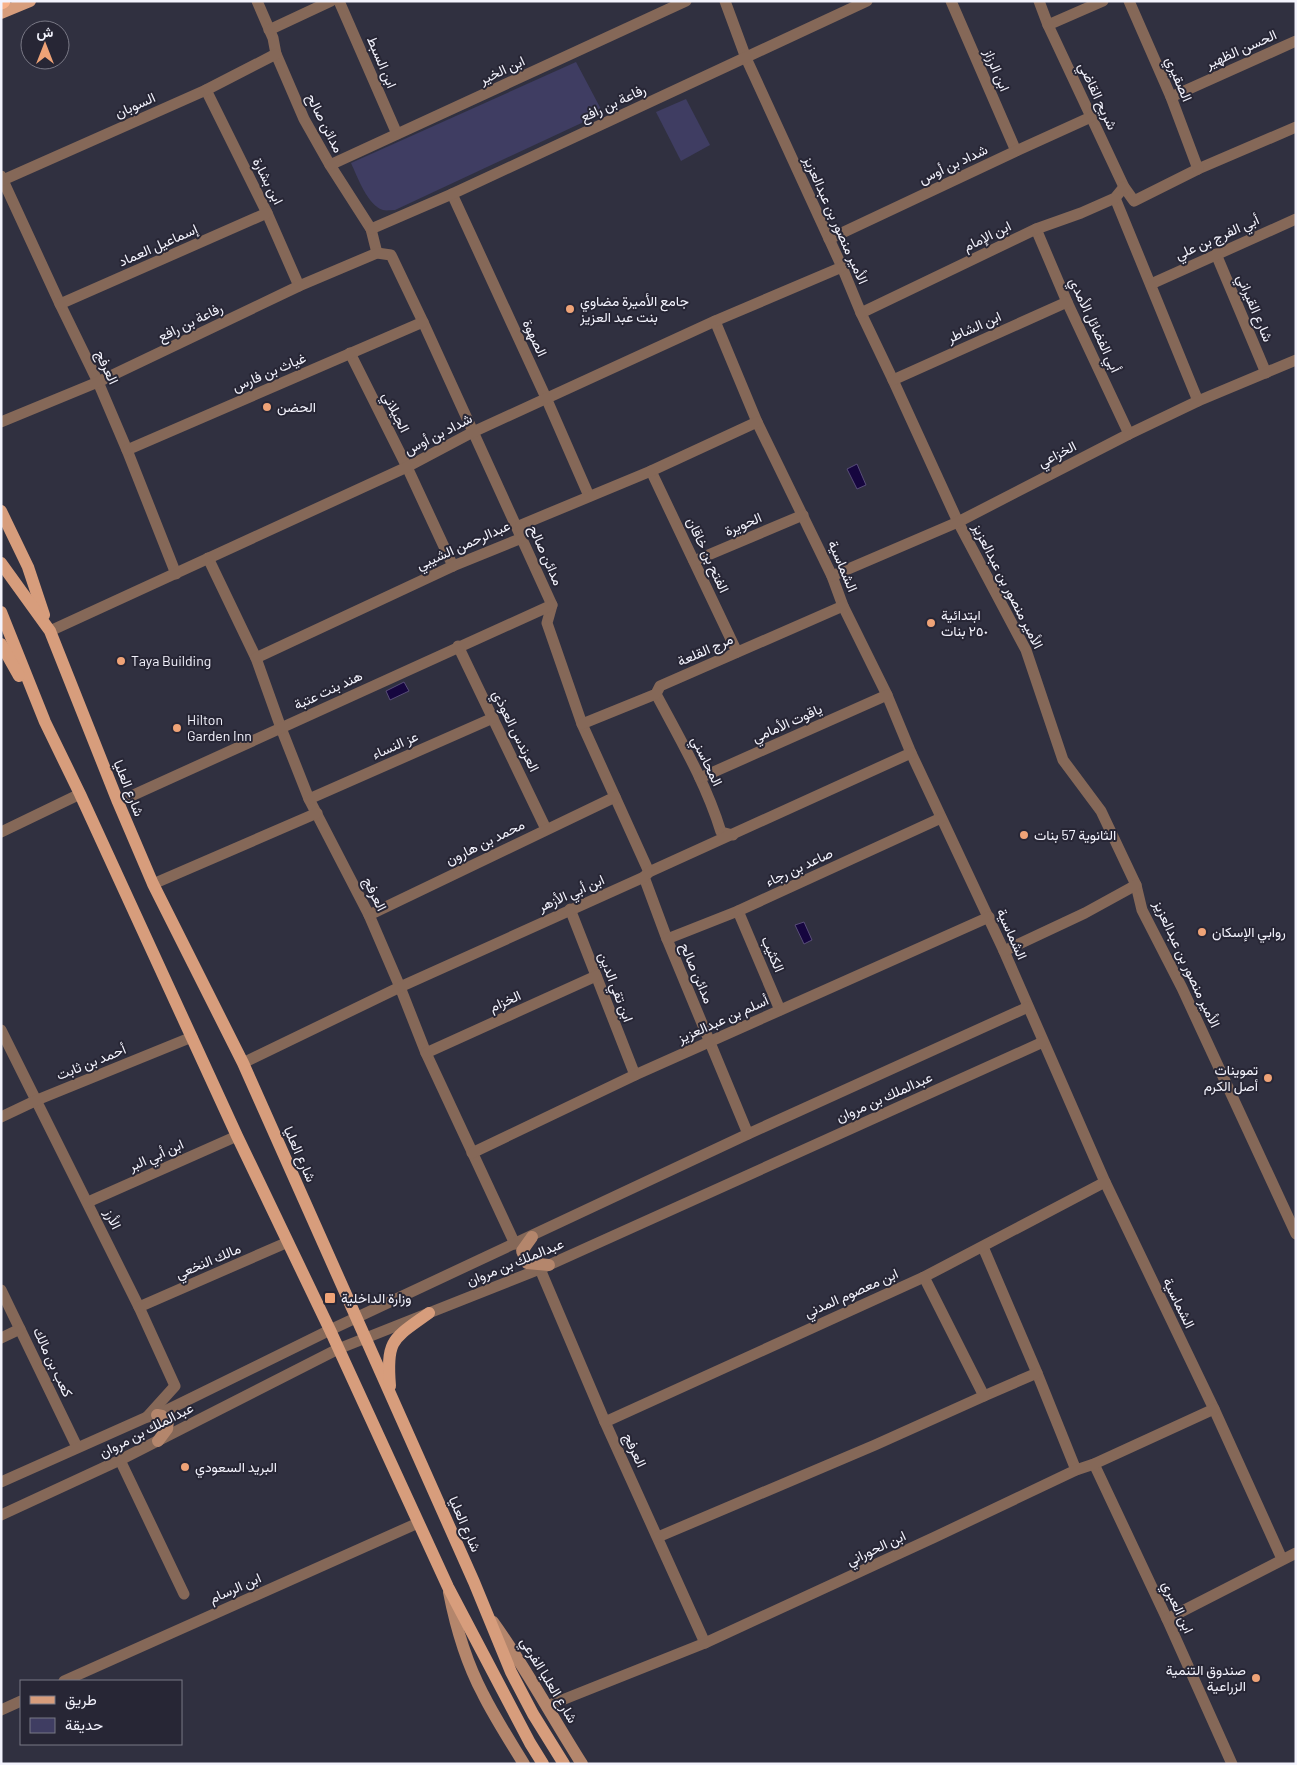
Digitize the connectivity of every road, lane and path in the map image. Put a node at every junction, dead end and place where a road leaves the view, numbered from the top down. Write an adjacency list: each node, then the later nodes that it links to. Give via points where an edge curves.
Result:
1 (30, 1): 12 (main road)
2 (257, 1): 14 (street, مدائن صالح)
3 (330, 1): 14 (street)
4 (339, 1): 22 (street, ابن السبط)
5 (686, 1): 22 (street, ابن الخير)
6 (725, 1): 17 (street, الأمير منصور بن عبدالعزيز)
7 (867, 1): 17 (street, رفاعة بن رافع)
8 (951, 1): 23 (street, ابن الرزاز)
9 (1039, 1): 13 (street, شريح القاضي)
10 (1103, 1): 13 (street)
11 (1129, 1): 19 (street, الصقيري)
12 (1, 14)
13 (1048, 25): 20 (street, شريح القاضي)
14 (269, 30): 16 (street, مدائن صالح)
15 (1296, 41): 19 (street, الحسن الظهير)
16 (276, 54): 18 (street, السوبان); 24 (street, مدائن صالح, via 304,119)
17 (746, 58): 28 (street, رفاعة بن رافع); 34 (street, الأمير منصور بن عبدالعزيز)
18 (206, 90): 26 (street, السوبان); 30 (street, ابن بشارة)
19 (1171, 98): 25 (street, الصقيري)
20 (1091, 117): 23 (street, شداد بن أوس); 27 (street, شريح القاضي)
21 (1296, 127): 25 (street)
22 (397, 134): 24 (street, ابن الخير)
23 (1016, 151): 34 (street, شداد بن أوس)
24 (330, 165): 32 (street, مدائن صالح)
25 (1198, 169): 27 (street, شريح القاضي, via 1134,200)
26 (2, 178): 41 (street, العرفج)
27 (1124, 187): 29 (street, ابن الإمام)
28 (452, 194): 32 (street, رفاعة بن رافع); 50 (street, الصهوة)
29 (1115, 198): 33 (street, ابن الإمام); 38 (street)
30 (267, 213): 39 (street, ابن بشارة); 41 (street, إسماعيل العماد)
31 (1296, 219): 36 (street, أبي الفرج بن علي)
32 (371, 229): 35 (street, مدائن صالح)
33 (1036, 229): 40 (street, أبي الفضائل الأمدي); 42 (street, ابن الإمام)
34 (829, 239): 37 (street, الأمير منصور بن عبدالعزيز)
35 (377, 253): 39 (street, رفاعة بن رافع); 44 (street, مدائن صالح, via 391,255)
36 (1216, 254): 38 (street, أبي الفرج بن علي); 47 (street, شارع القيراني)
37 (842, 267): 42 (street, الأمير منصور بن عبدالعزيز); 43 (street, شداد بن أوس)
38 (1151, 284): 51 (street)
39 (299, 286): 49 (street, رفاعة بن رافع)
40 (1067, 302): 48 (street, ابن الشاطر); 55 (street, أبي الفضائل الأمدي)
41 (60, 304): 49 (street, العرفج)
42 (861, 313): 48 (street, الأمير منصور بن عبدالعزيز)
43 (715, 321): 50 (street, شداد بن أوس); 53 (street, الشماسية)
44 (424, 322): 45 (street, غياث بن فارس); 54 (street, مدائن صالح)
45 (350, 353): 56 (street, غياث بن فارس); 57 (street, الجيلاني)
46 (1296, 360): 47 (street, الخزاعي)
47 (1266, 373): 51 (street, الخزاعي)
48 (893, 380): 62 (street, الأمير منصور بن عبدالعزيز)
49 (98, 382): 52 (street, رفاعة بن رافع); 56 (street, العرفج)
50 (547, 400): 54 (street, شداد بن أوس); 59 (street, الصهوة)
51 (1198, 401): 55 (street, الخزاعي)
52 (1, 422)
53 (757, 422): 58 (street, عبدالرحمن الشيبي); 61 (street, الشماسية)
54 (472, 432): 57 (street, شداد بن أوس); 63 (street, مدائن صالح)
55 (1129, 434): 62 (street, الخزاعي)
56 (127, 450): 68 (street, العرفج)
57 (407, 468): 64 (street, شداد بن أوس); 67 (street, الجيلاني)
58 (651, 471): 59 (street, عبدالرحمن الشيبي); 65 (street, الفتح بن خاقان)
59 (589, 496): 63 (street, عبدالرحمن الشيبي, via 521,525)
60 (1, 511): 73 (main road, via 28,567)
61 (803, 515): 65 (street, الحويرة); 69 (street, الشماسية)
62 (958, 522): 69 (street, الخزاعي); 97 (street, الأمير منصور بن عبدالعزيز, via 1026,650 1064,760 1101,811)
63 (522, 538): 67 (street, عبدالرحمن الشيبي); 70 (street, مدائن صالح)
64 (208, 558): 68 (street, شداد بن أوس); 77 (street, العرفج)
65 (694, 561): 76 (street, الفتح بن خاقان)
66 (1, 562): 73 (main road, شارع العليا)
67 (453, 566): 77 (street, عبدالرحمن الشيبي)
68 (176, 574): 73 (street, شداد بن أوس)
69 (832, 576): 71 (street, الشماسية)
70 (552, 605): 75 (street, هند بنت عتبة); 82 (street, مدائن صالح, via 547,623)
71 (843, 606): 76 (street, مرج القلعة); 79 (street, الشماسية)
72 (1, 612): 81 (main road)
73 (50, 631): 89 (main road, شارع العليا)
74 (1, 644): 81 (main road)
75 (458, 646): 80 (street, العرندس العوذي); 83 (street, هند بنت عتبة)
76 (737, 652): 78 (street, مرج القلعة, via 660,686)
77 (256, 658): 83 (street, العرفج)
78 (656, 694): 82 (street, مرج القلعة); 85 (street, المحاسني)
79 (887, 695): 84 (street, الشماسية); 85 (street, ياقوت الأمامي)
80 (493, 718): 88 (street, عز النساء); 92 (street, العرندس العوذي)
81 (45, 722): 86 (main road)
82 (582, 724): 87 (street, مدائن صالح)
83 (281, 728): 88 (street, العرفج); 89 (street, هند بنت عتبة)
84 (911, 754): 91 (street, الشماسية); 94 (street, ابن أبي الأزهر)
85 (700, 778): 94 (street, المحاسني, via 721,832)
86 (80, 794): 93 (street); 109 (main road)
87 (615, 797): 92 (street, محمد بن هارون); 95 (street, مدائن صالح)
88 (309, 799): 90 (street, العرفج)
89 (118, 802): 96 (main road, شارع العليا)
90 (317, 813): 96 (street); 100 (street, العرفج)
91 (941, 818): 99 (street, صاعد بن رجاء); 101 (street, الشماسية)
92 (546, 829): 100 (street, محمد بن هارون)
93 (1, 832)
94 (733, 835): 95 (street, ابن أبي الأزهر)
95 (647, 875): 98 (street, ابن أبي الأزهر); 102 (street, مدائن صالح)
96 (153, 884): 113 (main road, شارع العليا)
97 (1136, 885): 103 (street); 122 (street, الأمير منصور بن عبدالعزيز, via 1142,910 1182,988)
98 (570, 909): 104 (street, ابن تقي الدين); 105 (street, ابن أبي الأزهر)
99 (738, 911): 102 (street, صاعد بن رجاء); 107 (street, الكثيب)
100 (369, 915): 105 (street, العرفج)
101 (988, 917): 103 (street, الشماسية); 107 (street, أسلم بن عبدالعزيز)
102 (667, 939): 110 (street, مدائن صالح)
103 (1004, 952): 106 (street, الشماسية)
104 (596, 976): 112 (street, الخزام); 114 (street, ابن تقي الدين)
105 (400, 987): 112 (street, العرفج); 113 (street, ابن أبي الأزهر)
106 (1028, 1007): 111 (street, الشماسية); 117 (street, عبدالملك بن مروان)
107 (780, 1010): 110 (street, أسلم بن عبدالعزيز)
108 (2, 1034): 115 (street, الأرز)
109 (192, 1037): 115 (street, أحمد بن ثابت); 118 (main road)
110 (710, 1042): 114 (street, أسلم بن عبدالعزيز); 117 (street, مدائن صالح)
111 (1044, 1042): 120 (street, الشماسية); 127 (street, عبدالملك بن مروان)
112 (426, 1053): 119 (street, العرفج)
113 (243, 1063): 132 (main road, شارع العليا)
114 (635, 1075): 119 (street, أسلم بن عبدالعزيز)
115 (37, 1100): 116 (street, أحمد بن ثابت); 121 (street, الأرز)
116 (1, 1117)
117 (748, 1134): 123 (street, عبدالملك بن مروان)
118 (237, 1136): 121 (street, ابن أبي البر); 124 (main road)
119 (472, 1153): 125 (street, العرفج)
120 (1105, 1182): 126 (street, ابن معصوم المدني); 141 (street, الشماسية)
121 (88, 1202): 130 (street, الأرز)
122 (1296, 1234)
123 (532, 1237): 125 (street, عبدالملك بن مروان); 127 (street, via 522,1251 527,1263)
124 (288, 1242): 130 (street, مالك النخعي); 134 (main road)
125 (515, 1244): 132 (street, عبدالملك بن مروان)
126 (983, 1247): 128 (street, ابن معصوم المدني); 138 (street)
127 (545, 1267): 131 (street, عبدالملك بن مروان); 143 (street, العرفج)
128 (924, 1276): 140 (street); 143 (street, ابن معصوم المدني)
129 (1, 1290): 133 (street, كعب بن مالك)
130 (139, 1307): 142 (street, الأرز, via 175,1386)
131 (429, 1313): 136 (street, عبدالملك بن مروان); 139 (main road, via 400,1333 393,1343 388,1362)
132 (357, 1318): 134 (street, عبدالملك بن مروان); 136 (main road, شارع العليا)
133 (20, 1329): 135 (street); 145 (street, كعب بن مالك)
134 (330, 1330): 137 (main road); 142 (street, عبدالملك بن مروان)
135 (1, 1338)
136 (365, 1338): 137 (street, عبدالملك بن مروان); 139 (main road, شارع العليا)
137 (338, 1349): 144 (street, عبدالملك بن مروان); 151 (main road)
138 (1037, 1373): 140 (street); 148 (street)
139 (390, 1396): 157 (main road, شارع العليا)
140 (984, 1396): 152 (street)
141 (1214, 1409): 147 (street, ابن الحوراني); 154 (street, الشماسية)
142 (152, 1416): 144 (street, via 162,1416 168,1422); 145 (street, عبدالملك بن مروان)
143 (605, 1422): 152 (street, العرفج)
144 (158, 1441): 146 (street, عبدالملك بن مروان)
145 (77, 1447): 149 (street, عبدالملك بن مروان)
146 (120, 1460): 150 (street, عبدالملك بن مروان); 156 (street)
147 (1094, 1464): 148 (street, ابن الحوراني); 158 (street, ابن العبري)
148 (1076, 1470): 159 (street, ابن الحوراني)
149 (1, 1482)
150 (1, 1516)
151 (418, 1523): 155 (main road); 160 (street, ابن الرسام)
152 (658, 1537): 159 (street, العرفج)
153 (1296, 1553): 154 (street)
154 (1282, 1559): 158 (street)
155 (448, 1588): 164 (street, via 455,1624 470,1666 483,1695); 165 (main road)
156 (184, 1594)
157 (487, 1614): 162 (street, شارع العليا الفرعي, via 530,1675); 166 (main road, شارع العليا, via 520,1689)
158 (1168, 1619): 168 (street, ابن العبري)
159 (705, 1643): 162 (street, ابن الحوراني)
160 (66, 1680)
161 (20, 1701): 163 (street)
162 (547, 1706): 167 (street, شارع العليا الفرعي)
163 (1, 1710)
164 (524, 1764)
165 (543, 1764)
166 (564, 1764)
167 (582, 1764)
168 (1232, 1764)

